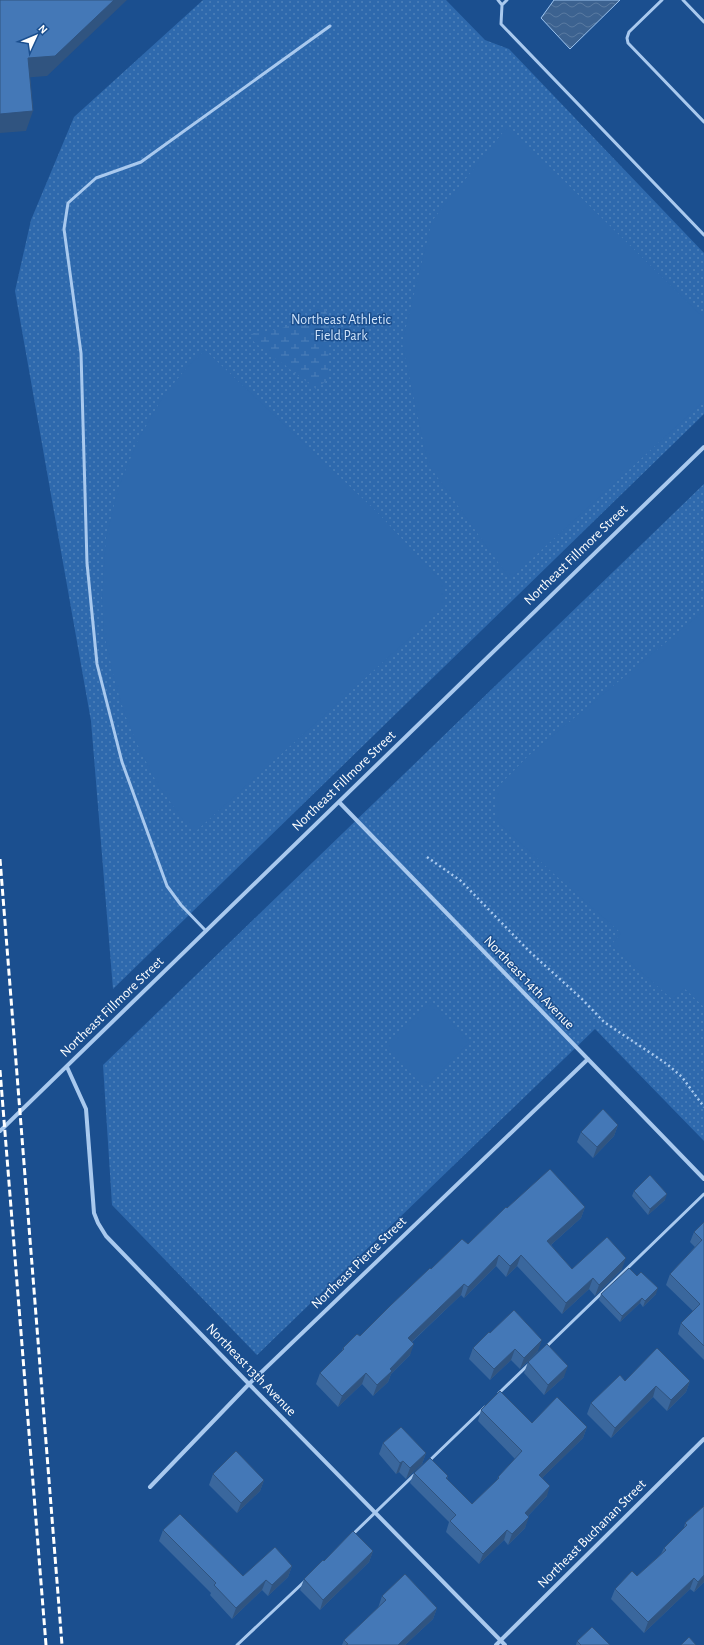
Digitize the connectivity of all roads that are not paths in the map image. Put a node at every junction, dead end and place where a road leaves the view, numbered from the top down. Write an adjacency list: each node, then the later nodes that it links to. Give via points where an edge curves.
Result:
1 (498, 0): 5 (lane)
2 (507, 0): 5 (lane)
3 (662, 0): 8 (lane, via 629,32 628,42)
4 (682, 0): 6 (lane)
5 (502, 5): 9 (lane, via 501,24)
6 (704, 22)
7 (330, 26): 12 (lane, via 141,162 96,178 68,203 64,229 81,353 87,563 97,664 122,762 167,886)
8 (704, 122)
9 (704, 235)
10 (704, 447): 11 (street, Northeast Fillmore Street)
11 (338, 802): 12 (street, Northeast Fillmore Street); 13 (street, Northeast 14th Avenue)
12 (206, 931): 14 (street, Northeast Fillmore Street)
13 (588, 1059): 16 (street, Northeast 14th Avenue); 20 (street, Northeast Pierce Street)
14 (67, 1067): 15 (street, Northeast Fillmore Street); 20 (street, Northeast 13th Avenue, via 86,1109 94,1213 98,1223 106,1236)
15 (0, 1131)
16 (704, 1179)
17 (704, 1194): 18 (lane)
18 (544, 1350)
19 (532, 1361): 21 (lane)
20 (249, 1384): 26 (street, Northeast Pierce Street); 27 (street, Northeast 13th Avenue)
21 (498, 1394)
22 (487, 1405): 24 (lane)
23 (704, 1439): 30 (street, Northeast Buchanan Street)
24 (424, 1466)
25 (418, 1472): 27 (lane)
26 (150, 1487)
27 (376, 1513): 28 (lane); 30 (street, Northeast 13th Avenue)
28 (351, 1536)
29 (306, 1580): 31 (lane)
30 (500, 1640): 32 (street, Northeast Buchanan Street); 33 (street, Northeast 13th Avenue)
31 (237, 1645)
32 (496, 1645)
33 (505, 1645)

